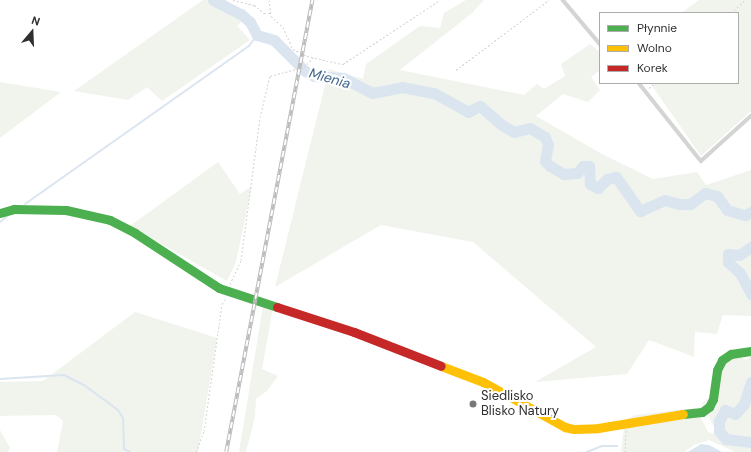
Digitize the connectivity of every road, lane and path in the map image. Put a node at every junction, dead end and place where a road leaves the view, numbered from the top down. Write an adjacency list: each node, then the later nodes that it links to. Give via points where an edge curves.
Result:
1 (233, 0): 8 (path, via 254,5 264,13)
2 (269, 0): 8 (path)
3 (440, 0): 10 (path, via 348,63)
4 (549, 0): 11 (path)
5 (563, 0): 9 (lane)
6 (746, 0): 7 (path)
7 (732, 12)
8 (271, 14): 10 (path, via 283,27 293,49)
9 (599, 43)
10 (313, 58): 17 (path, via 304,67 270,76 266,87 241,260)
11 (456, 70)
12 (641, 84): 14 (lane)
13 (653, 84): 14 (path)
14 (647, 90): 15 (lane, via 661,113 701,161)
15 (751, 116)
16 (2, 212): 17 (street, via 14,208 66,210 110,220)
17 (229, 292): 19 (street, via 332,325 483,382 565,427 584,430); 20 (path, via 222,304 204,431)
18 (751, 351): 19 (street, via 731,354 722,360 717,370 713,398 709,407 702,412 653,417)
19 (627, 424): 21 (path)
20 (196, 452)
21 (625, 452)

